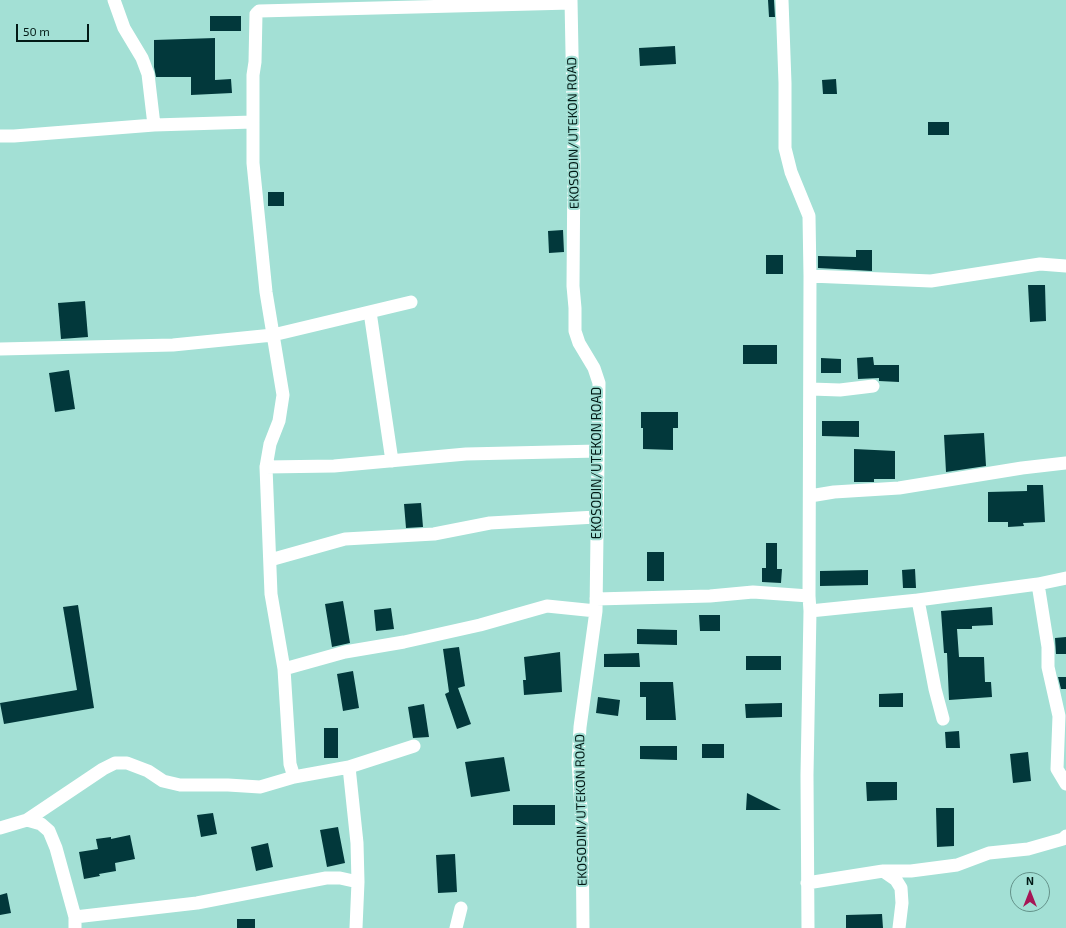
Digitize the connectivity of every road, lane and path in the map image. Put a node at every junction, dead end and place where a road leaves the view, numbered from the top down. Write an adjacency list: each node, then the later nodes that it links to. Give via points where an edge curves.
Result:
1 (114, 0): 5 (street, via 124,28 142,58 148,74)
2 (782, 0): 8 (street, via 785,148 791,172 809,216)
3 (571, 1): 4 (street, via 259,11 256,16 255,62 252,75); 15 (street, EKOSODIN/UTEKON ROAD, via 575,331 594,368 599,384)
4 (253, 122): 5 (street); 11 (street, via 254,178)
5 (154, 125): 6 (street)
6 (0, 136)
7 (1066, 266): 8 (street, via 1040,264 931,281)
8 (810, 276): 14 (street)
9 (411, 302): 10 (street)
10 (370, 312): 11 (street); 16 (street)
11 (273, 335): 12 (street, via 173,345); 18 (street, via 283,395 279,421 270,444)
12 (0, 349)
13 (873, 386): 14 (street, via 840,390)
14 (811, 389): 19 (street)
15 (598, 451): 16 (street, via 466,454); 20 (street, EKOSODIN/UTEKON ROAD)
16 (392, 461): 18 (street, via 334,466)
17 (1066, 463): 19 (street, via 899,488)
18 (266, 466): 21 (street)
19 (810, 496): 24 (street)
20 (596, 517): 21 (street, via 490,523 434,534 344,539); 26 (street, EKOSODIN/UTEKON ROAD)
21 (270, 560): 28 (street, via 271,594)
22 (1066, 578): 23 (street)
23 (1038, 584): 25 (street); 33 (street, via 1048,647 1048,666 1058,716 1057,769)
24 (809, 596): 26 (street, via 753,592); 27 (street)
25 (918, 600): 27 (street); 29 (street)
26 (596, 605): 28 (street, via 547,606 480,625 344,652); 44 (street, EKOSODIN/UTEKON ROAD, via 578,762 582,825)
27 (810, 611): 39 (street)
28 (284, 669): 32 (street, via 290,764)
29 (943, 719)
30 (414, 746): 31 (street)
31 (349, 767): 32 (street); 38 (street, via 357,843)
32 (294, 778): 34 (street, via 260,787 180,785 163,781 148,771 127,763 116,763)
33 (1066, 784)
34 (27, 820): 35 (street); 41 (street, via 41,824 49,831 56,848)
35 (0, 828)
36 (1066, 836): 37 (street, via 1063,840 1028,849 989,853 957,865)
37 (883, 871): 39 (street); 46 (street, via 896,880 900,888 902,903)
38 (358, 882): 41 (street, via 326,878 197,903); 42 (street)
39 (807, 883): 45 (street)
40 (461, 908): 43 (street)
41 (75, 922)
42 (356, 928)
43 (456, 928)
44 (583, 928)
45 (808, 928)
46 (899, 928)

